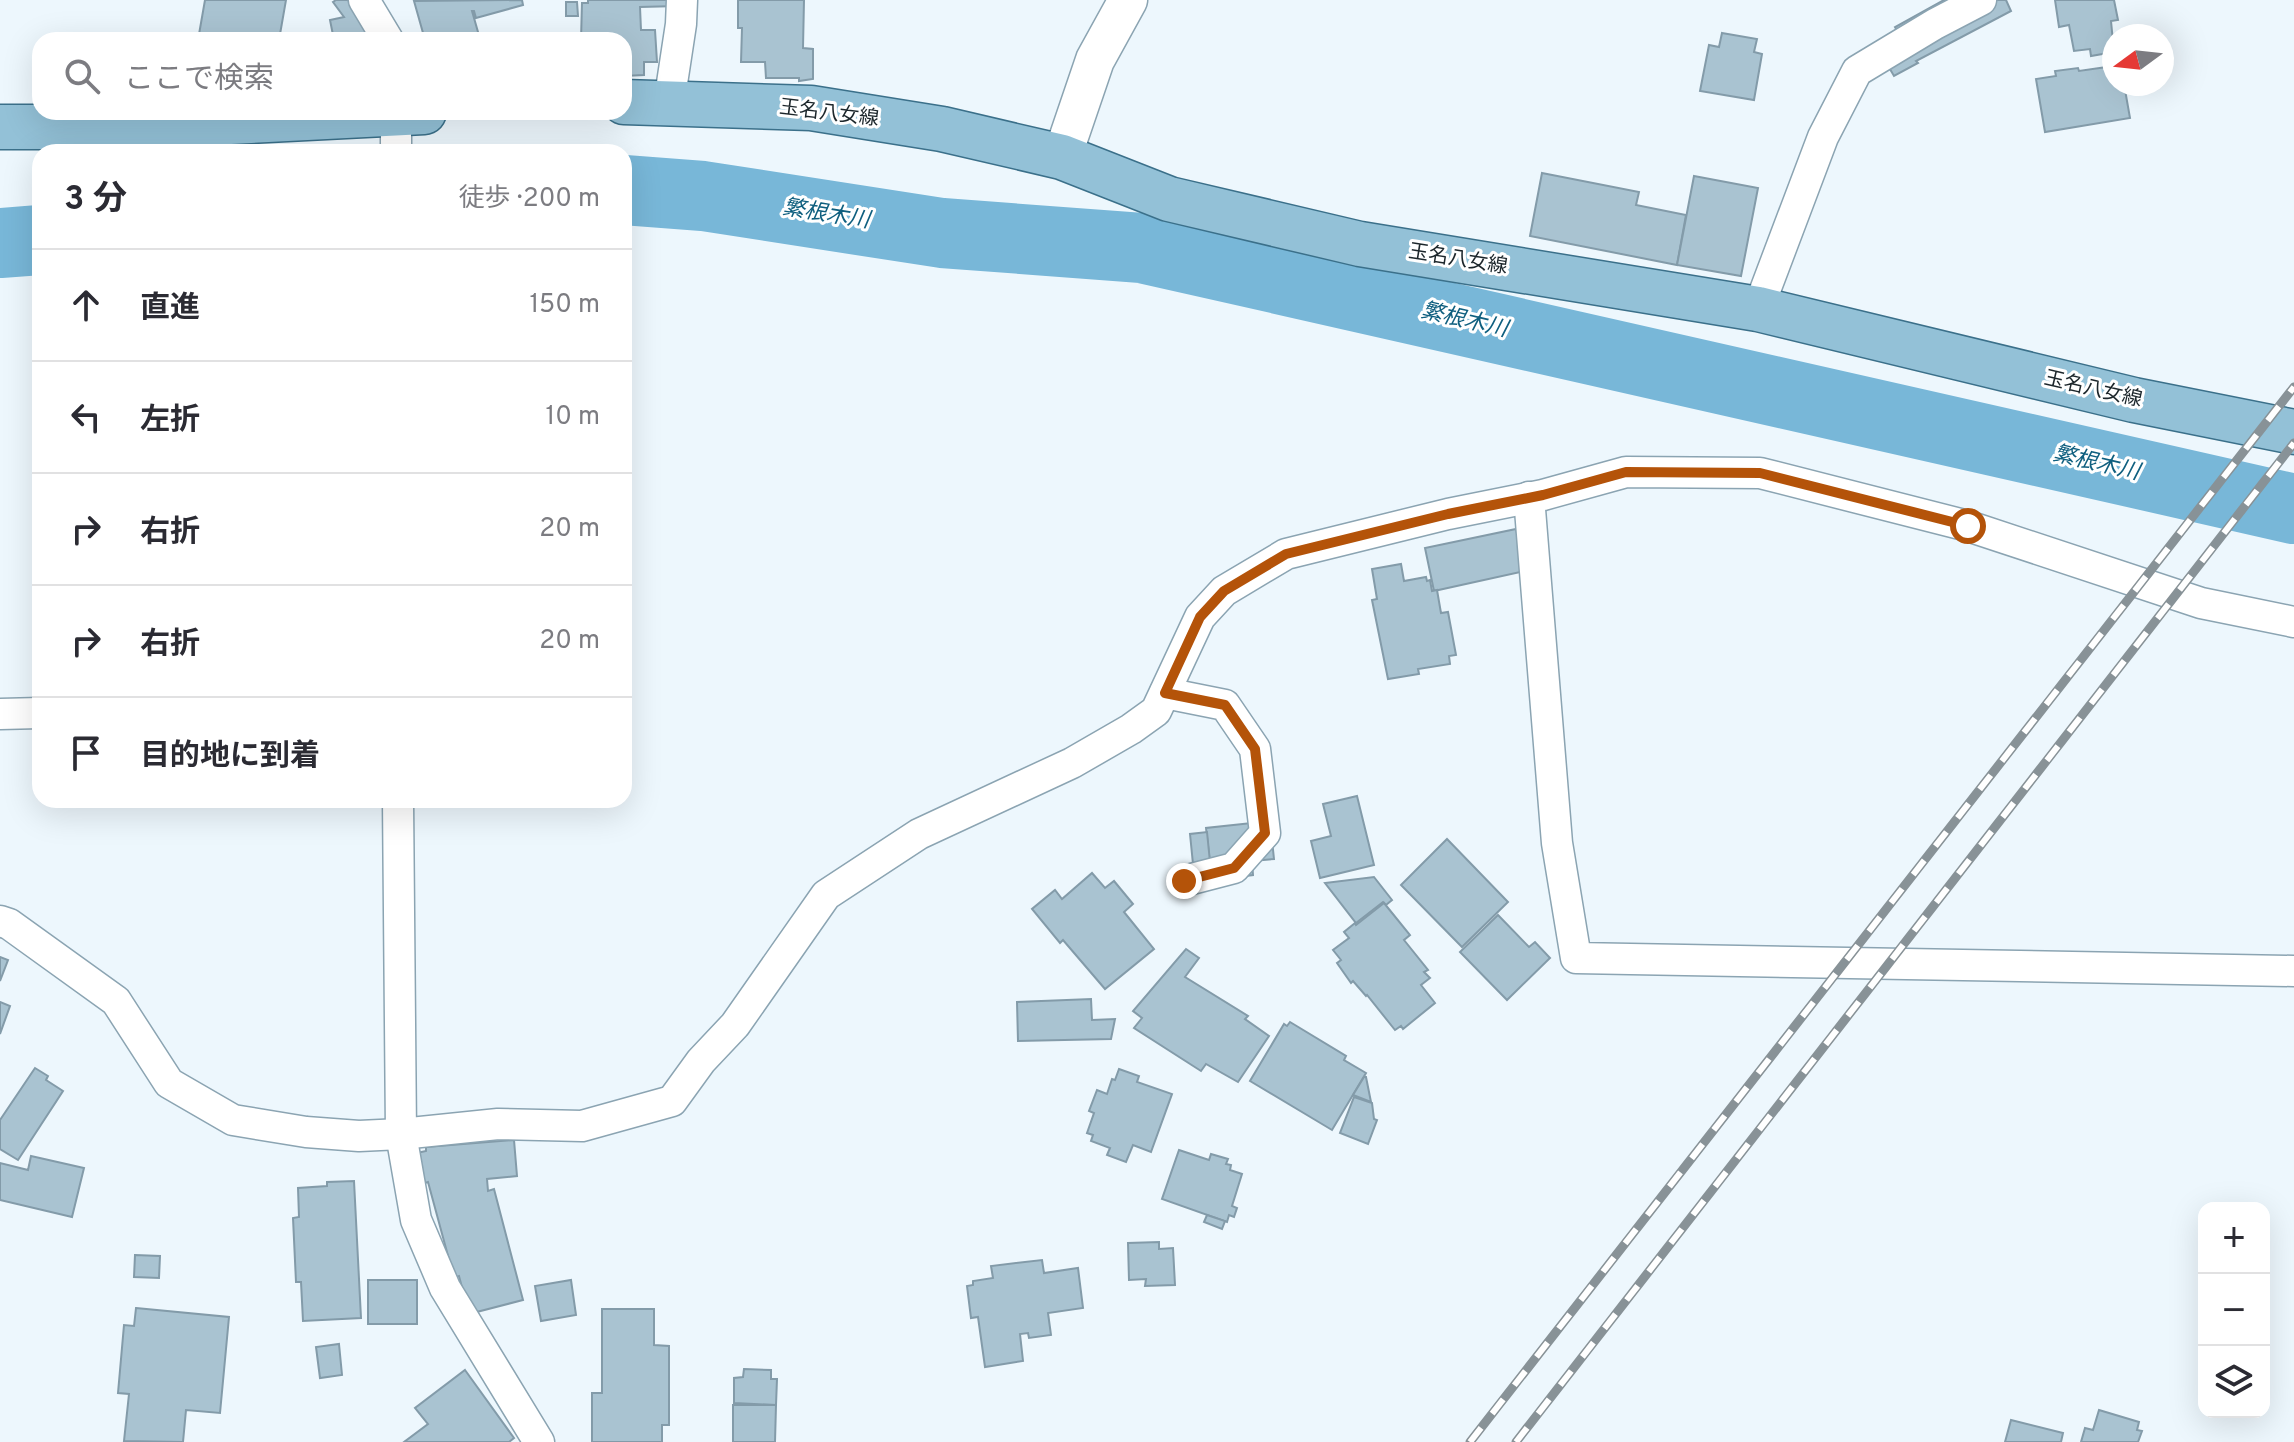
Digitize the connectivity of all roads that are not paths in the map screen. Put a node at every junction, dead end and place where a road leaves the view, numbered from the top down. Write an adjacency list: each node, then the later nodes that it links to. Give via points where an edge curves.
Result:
1 (364, 0): 5 (street)
2 (682, 0): 7 (street)
3 (1128, 0): 10 (street, via 1095,60)
4 (1981, 0): 11 (street, via 1857,71 1823,137)
5 (383, 32)
6 (632, 102): 7 (main road, 玉名八女線)
7 (669, 103): 10 (main road, 玉名八女線, via 811,108 942,129)
8 (408, 121): 9 (main road)
9 (0, 127)
10 (1062, 157): 11 (main road, 玉名八女線, via 1169,199 1360,244)
11 (1758, 309): 12 (main road, 玉名八女線, via 2134,400)
12 (2294, 432)
13 (1529, 497): 14 (street, via 1626,472 1760,473 1968,526 2201,603); 15 (street, via 1286,554 1224,591 1200,617); 21 (street, via 1557,843 1576,958)
14 (2294, 622)
15 (1165, 693): 19 (street, via 1225,705 1255,749 1265,833 1234,868); 22 (street, via 1156,711 1131,729 1072,763 919,834 826,895 735,1025 672,1101 582,1126 498,1124)
16 (32, 713): 17 (street)
17 (0, 714)
18 (398, 808): 22 (street)
19 (1184, 881)
20 (0, 921): 22 (street, via 116,1001 169,1083 233,1120 306,1132)
21 (2294, 971)
22 (401, 1134): 23 (street, via 416,1220 445,1288)
23 (539, 1442)

